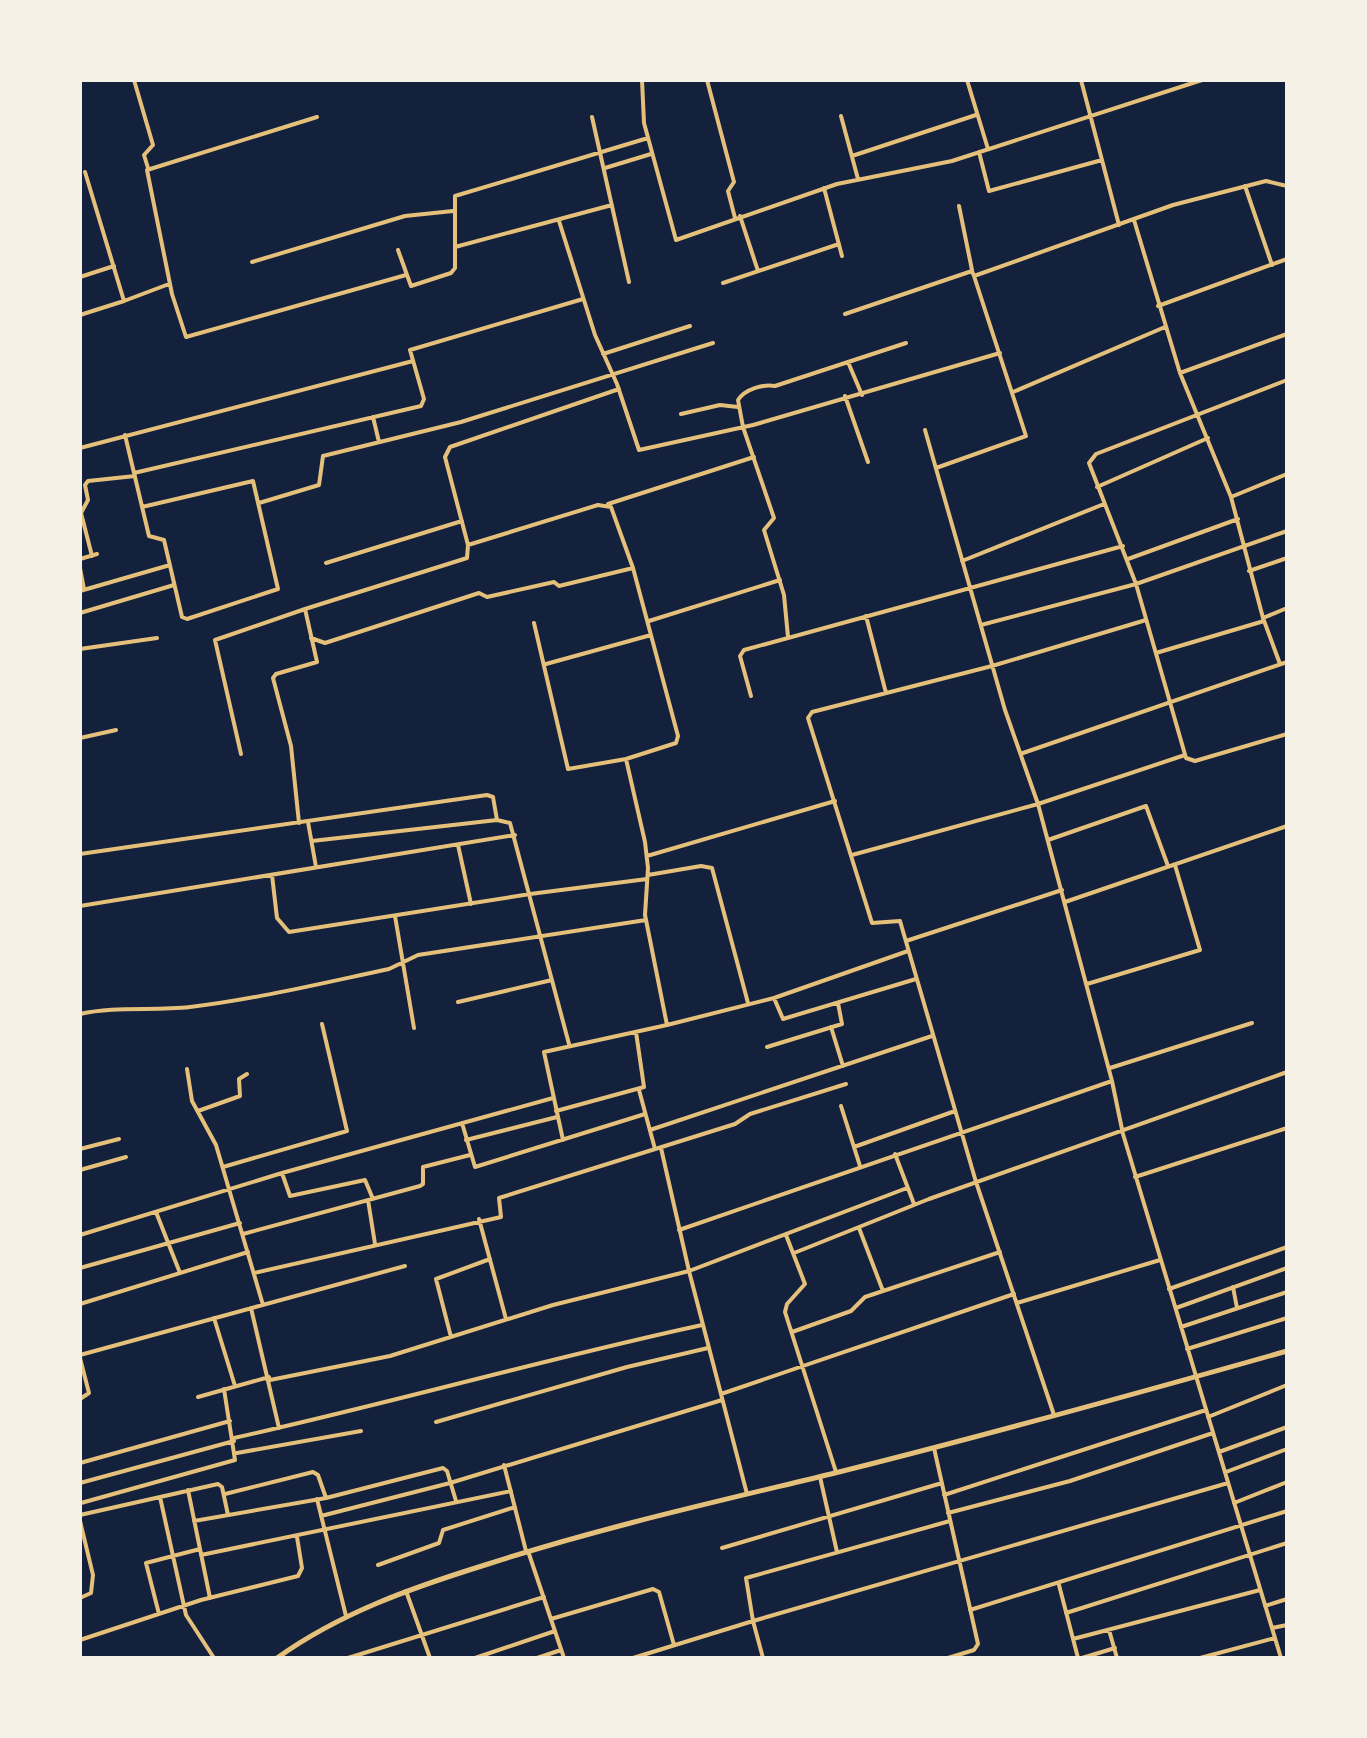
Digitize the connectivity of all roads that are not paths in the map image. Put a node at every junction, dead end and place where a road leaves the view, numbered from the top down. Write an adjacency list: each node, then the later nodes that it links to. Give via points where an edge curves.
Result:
1 (134, 80): 19 (street, via 153,145 144,155)
2 (642, 80): 12 (street)
3 (707, 80): 29 (street, via 734,182 728,191)
4 (967, 80): 7 (street)
5 (1081, 80): 8 (street)
6 (1202, 80): 8 (street)
7 (976, 115): 13 (street); 17 (street)
8 (1090, 115): 13 (street); 18 (street)
9 (841, 116): 17 (street)
10 (317, 117): 19 (street)
11 (592, 117): 14 (street)
12 (648, 138): 14 (street); 16 (street)
13 (988, 149): 15 (street)
14 (601, 152): 20 (street); 28 (street, via 455,196)
15 (979, 152): 18 (street, via 989,191); 22 (street)
16 (651, 154): 20 (street); 29 (street, via 674,239)
17 (852, 156): 22 (street)
18 (1102, 160): 32 (street)
19 (148, 168): 47 (street)
20 (605, 168): 26 (street)
21 (85, 172): 40 (street)
22 (858, 179): 25 (street)
23 (1245, 186): 24 (street, via 1266,181); 30 (street); 39 (street)
24 (1287, 186)
25 (824, 188): 29 (street); 33 (street)
26 (612, 205): 31 (street); 45 (street)
27 (959, 206): 42 (street)
28 (453, 211): 34 (street); 38 (street, via 405,216)
29 (738, 217): 41 (street)
30 (1134, 220): 32 (street); 50 (street)
31 (559, 221): 34 (street); 48 (street)
32 (1119, 225): 42 (street)
33 (839, 244): 36 (street); 41 (street)
34 (455, 247): 43 (street, via 451,273 413,286)
35 (398, 250): 43 (street)
36 (842, 256)
37 (1287, 259): 39 (street)
38 (252, 262)
39 (1272, 265): 50 (street)
40 (114, 266): 44 (street); 49 (street)
41 (758, 271): 46 (street)
42 (973, 273): 51 (street); 58 (street)
43 (406, 275): 47 (street, via 189,339)
44 (80, 277)
45 (629, 282)
46 (723, 283)
47 (169, 284): 49 (street)
48 (583, 299): 59 (street); 60 (street, via 410,350)
49 (124, 301): 52 (street)
50 (1158, 306): 54 (street)
51 (845, 314)
52 (80, 315)
53 (690, 326): 59 (street)
54 (1165, 327): 63 (street); 66 (street)
55 (1287, 334): 63 (street)
56 (713, 343): 62 (street)
57 (906, 343): 61 (street)
58 (1000, 353): 66 (street); 67 (street)
59 (603, 354): 62 (street)
60 (413, 361): 72 (street, via 424,403); 75 (street)
61 (848, 362): 67 (street); 69 (street, via 741,394)
62 (612, 373): 65 (street); 77 (street, via 461,422)
63 (1180, 373): 70 (street)
64 (1287, 380): 70 (street)
65 (619, 389): 73 (street, via 639,450); 91 (street, via 447,449)
66 (1013, 392): 81 (street, via 1024,439)
67 (862, 395): 68 (street)
68 (845, 396): 73 (street); 80 (street)
69 (738, 407): 71 (street, via 720,405); 73 (street)
70 (1196, 413): 76 (street); 84 (street, via 1093,456 1089,463)
71 (681, 414)
72 (373, 417): 77 (street); 82 (street)
73 (743, 427): 79 (street)
74 (925, 430): 81 (street)
75 (125, 435): 78 (street); 82 (street)
76 (1208, 438): 84 (street); 85 (street)
77 (379, 442): 86 (street, via 323,456 321,484)
78 (80, 448)
79 (754, 457): 88 (street); 106 (street, via 774,518 764,530)
80 (868, 462)
81 (936, 468): 100 (street)
82 (134, 474): 89 (street); 92 (street, via 86,482)
83 (1287, 474): 85 (street)
84 (1097, 487): 87 (street)
85 (1231, 497): 90 (street)
86 (259, 503): 89 (street, via 254,483 248,480); 108 (street, via 278,589 184,619)
87 (1104, 504): 95 (street); 100 (street)
88 (607, 505): 94 (street); 104 (street)
89 (142, 507): 102 (street, via 149,538 163,539)
90 (1238, 519): 96 (street); 99 (street)
91 (462, 521): 94 (street); 101 (street)
92 (82, 522): 98 (street, via 95,555)
93 (1287, 531): 96 (street)
94 (468, 545): 112 (street, via 467,558)
95 (1123, 546): 99 (street); 109 (street)
96 (1245, 546): 105 (street); 107 (street)
97 (1287, 558): 105 (street)
98 (80, 559)
99 (1128, 559): 107 (street)
100 (961, 561): 109 (street)
101 (326, 563)
102 (170, 565): 108 (street); 110 (street)
103 (80, 568): 110 (street)
104 (633, 568): 117 (street); 123 (street, via 559,586 554,582 487,597 479,593 325,643)
105 (1249, 571): 116 (street)
106 (780, 580): 117 (street); 121 (street)
107 (1136, 584): 115 (street); 119 (street)
108 (174, 585): 113 (street)
109 (970, 588): 114 (street); 119 (street)
110 (82, 590)
111 (1287, 608): 116 (street)
112 (305, 609): 123 (street); 137 (street, via 215,640)
113 (80, 613)
114 (866, 616): 121 (street); 130 (street)
115 (1146, 620): 125 (street); 129 (street)
116 (1263, 620): 125 (street); 127 (street)
117 (648, 622): 120 (street)
118 (534, 623): 128 (street)
119 (981, 625): 129 (street)
120 (651, 635): 128 (street); 139 (street, via 678,740)
121 (788, 637): 131 (street, via 741,654)
122 (157, 638): 124 (street)
123 (311, 638): 144 (street, via 316,664 273,678 291,746)
124 (80, 649)
125 (1156, 653): 132 (street)
126 (1287, 662): 127 (street)
127 (1280, 664): 132 (street)
128 (545, 665): 139 (street, via 568,769)
129 (992, 666): 130 (street); 136 (street)
130 (886, 693): 140 (street, via 809,715)
131 (751, 696)
132 (1170, 703): 136 (street); 138 (street)
133 (116, 730): 135 (street)
134 (1287, 734): 138 (street, via 1195,761)
135 (80, 738)
136 (1023, 753): 141 (street)
137 (241, 754)
138 (1185, 755): 141 (street)
139 (626, 759): 152 (street)
140 (835, 801): 151 (street); 152 (street)
141 (1038, 804): 147 (street); 151 (street)
142 (497, 820): 143 (street, via 493,797 487,795); 146 (street, via 510,823); 148 (street)
143 (308, 822): 144 (street); 148 (street)
144 (299, 823): 150 (street)
145 (1287, 826): 153 (street)
146 (515, 835): 149 (street); 159 (street)
147 (1048, 840): 155 (street, via 1146,806); 158 (street)
148 (312, 841): 154 (street)
149 (458, 845): 154 (street); 161 (street)
150 (80, 854)
151 (852, 855): 166 (street, via 872,923 898,919)
152 (647, 856): 157 (street)
153 (1175, 865): 155 (street); 171 (street, via 1200,950)
154 (316, 867): 156 (street)
155 (1168, 867): 160 (street)
156 (272, 875): 162 (street); 163 (street, via 277,918 289,932)
157 (648, 877): 159 (street); 164 (street); 175 (street, via 712,868)
158 (1062, 890): 160 (street); 166 (street)
159 (530, 894): 161 (street); 165 (street)
160 (1065, 902): 171 (street)
161 (471, 904): 163 (street)
162 (80, 906)
163 (395, 916): 168 (street)
164 (646, 920): 165 (street); 179 (street)
165 (541, 938): 168 (street, via 415,955); 170 (street)
166 (906, 941): 167 (street)
167 (908, 951): 169 (street); 172 (street)
168 (402, 963): 176 (street, via 191,1007); 181 (street)
169 (916, 979): 174 (street); 183 (street)
170 (552, 980): 173 (street); 184 (street)
171 (1087, 984): 188 (street)
172 (774, 998): 174 (street, via 783,1019); 175 (street)
173 (458, 1002)
174 (838, 1003): 180 (street, via 843,1022)
175 (748, 1004): 179 (street)
176 (80, 1014)
177 (1252, 1023): 188 (street)
178 (322, 1024): 215 (street, via 347,1131)
179 (667, 1025): 182 (street)
180 (831, 1027): 185 (street); 186 (street)
181 (414, 1028)
182 (636, 1032): 184 (street); 193 (street, via 646,1085)
183 (932, 1036): 186 (street); 196 (street)
184 (570, 1045): 194 (street, via 543,1054)
185 (767, 1047)
186 (843, 1066): 203 (street)
187 (187, 1069): 197 (street)
188 (1109, 1069): 191 (street)
189 (1287, 1072): 202 (street)
190 (247, 1074): 197 (street, via 239,1079 240,1096)
191 (1112, 1081): 202 (street); 204 (street)
192 (846, 1084): 210 (street)
193 (639, 1090): 198 (street); 199 (street)
194 (553, 1098): 198 (street); 200 (street)
195 (841, 1106): 208 (street)
196 (955, 1111): 204 (street); 208 (street)
197 (197, 1112): 215 (street)
198 (556, 1114): 206 (street); 207 (street)
199 (645, 1114): 203 (street); 207 (street)
200 (462, 1123): 206 (street); 217 (street)
201 (1287, 1128): 218 (street)
202 (1122, 1129): 218 (street); 219 (street)
203 (650, 1130): 210 (street)
204 (961, 1131): 211 (street); 219 (street)
205 (119, 1139): 209 (street)
206 (466, 1140): 212 (street)
207 (563, 1140): 212 (street, via 477,1167)
208 (854, 1147): 214 (street)
209 (80, 1149)
210 (658, 1149): 225 (street, via 500,1198 501,1217); 228 (street)
211 (895, 1154): 214 (street); 220 (street)
212 (470, 1155): 222 (street, via 423,1167 422,1185)
213 (126, 1157): 216 (street)
214 (860, 1166): 228 (street)
215 (223, 1167): 221 (street)
216 (80, 1170)
217 (282, 1173): 221 (street); 222 (street, via 290,1196 365,1180)
218 (1135, 1177): 239 (street)
219 (976, 1182): 223 (street); 236 (street)
220 (907, 1188): 223 (street); 231 (street)
221 (230, 1190): 224 (street); 226 (street)
222 (371, 1200): 229 (street); 233 (street)
223 (914, 1205): 227 (street)
224 (156, 1212): 230 (street); 232 (street)
225 (479, 1219): 233 (street); 238 (street)
226 (240, 1223): 229 (street); 232 (street)
227 (859, 1228): 237 (street); 248 (street)
228 (679, 1230): 243 (street)
229 (243, 1234): 235 (street)
230 (80, 1235)
231 (786, 1235): 237 (street); 243 (street)
232 (168, 1243): 241 (street); 244 (street)
233 (375, 1244): 245 (street)
234 (1287, 1247): 247 (street)
235 (248, 1252): 244 (street); 245 (street)
236 (1000, 1252): 248 (street); 250 (street)
237 (794, 1253): 262 (street, via 805,1287 785,1307)
238 (490, 1259): 259 (street); 263 (street, via 436,1279)
239 (1160, 1260): 247 (street); 251 (street)
240 (405, 1266): 253 (street)
241 (80, 1268)
242 (1287, 1268): 246 (street)
243 (689, 1271): 259 (street); 260 (street)
244 (180, 1273): 252 (street)
245 (254, 1273): 253 (street)
246 (1233, 1287): 255 (street); 256 (street)
247 (1169, 1289): 255 (street)
248 (883, 1291): 262 (street, via 865,1297 851,1311)
249 (1287, 1292): 256 (street)
250 (1014, 1294): 251 (street); 268 (street)
251 (1017, 1303): 278 (street)
252 (80, 1304)
253 (263, 1305): 254 (street)
254 (251, 1308): 257 (street); 270 (street)
255 (1175, 1308): 261 (street)
256 (1237, 1308): 261 (street)
257 (214, 1318): 267 (street); 272 (street)
258 (1287, 1318): 265 (street)
259 (506, 1319): 263 (street)
260 (702, 1325): 264 (street); 283 (street)
261 (1181, 1327): 265 (street)
262 (791, 1333): 268 (street)
263 (451, 1337): 270 (street, via 353,1366)
264 (708, 1348): 275 (street); 281 (street)
265 (1187, 1349): 269 (street)
266 (1287, 1351): 269 (street)
267 (80, 1357): 276 (street, via 89,1395)
268 (800, 1367): 275 (street); 294 (street)
269 (1195, 1377): 277 (street); 278 (street)
270 (270, 1378): 272 (street); 283 (street)
271 (1287, 1385): 279 (street)
272 (235, 1386): 273 (street)
273 (224, 1389): 274 (street); 280 (street)
274 (198, 1397)
275 (721, 1397): 292 (street); 304 (street)
276 (80, 1399)
277 (1206, 1410): 279 (street); 305 (street)
278 (1054, 1417): 287 (street)
279 (1208, 1417): 285 (street)
280 (230, 1421): 286 (street); 291 (street)
281 (436, 1422)
282 (1287, 1427): 289 (street)
283 (279, 1428): 286 (street)
284 (361, 1431): 290 (street)
285 (1213, 1433): 289 (street); 314 (street, via 1070,1481)
286 (234, 1440): 290 (street); 297 (street)
287 (934, 1448): 294 (street); 299 (street)
288 (1287, 1449): 293 (street)
289 (1219, 1452): 293 (street)
290 (236, 1455): 310 (street)
291 (80, 1463)
292 (504, 1465): 298 (street); 302 (street)
293 (1225, 1472): 300 (street)
294 (836, 1473): 295 (street)
295 (820, 1476): 304 (street); 317 (street)
296 (1287, 1482): 311 (street)
297 (80, 1483)
298 (450, 1483): 307 (street, via 443,1468); 309 (street); 316 (street)
299 (942, 1483): 305 (street); 317 (street)
300 (1228, 1483): 311 (street); 331 (street)
301 (188, 1490): 303 (street, via 218,1484); 306 (street); 319 (street)
302 (511, 1491): 309 (street); 312 (street)
303 (224, 1494): 307 (street, via 313,1472); 315 (street)
304 (747, 1494): 326 (street)
305 (944, 1495): 314 (street)
306 (160, 1497): 318 (street); 329 (street)
307 (326, 1498): 308 (street)
308 (317, 1499): 315 (street); 316 (street)
309 (456, 1501): 322 (street)
310 (80, 1503)
311 (1234, 1503): 321 (street)
312 (515, 1507): 326 (street); 332 (street, via 443,1530 439,1543)
313 (1287, 1511): 321 (street)
314 (948, 1513): 320 (street)
315 (228, 1515): 319 (street)
316 (321, 1516): 322 (street)
317 (830, 1516): 325 (street); 328 (street)
318 (80, 1518): 337 (street, via 93,1576 91,1593)
319 (194, 1521): 327 (street)
320 (950, 1521): 328 (street); 331 (street)
321 (1242, 1528): 330 (street); 333 (street)
322 (325, 1531): 323 (street); 345 (street)
323 (297, 1537): 327 (street); 338 (street, via 302,1568 298,1576)
324 (1287, 1543): 330 (street)
325 (722, 1548)
326 (527, 1551): 335 (street); 336 (street)
327 (201, 1552): 329 (street); 338 (street)
328 (837, 1552): 347 (street, via 746,1578)
329 (173, 1555): 341 (street); 344 (street, via 145,1566)
330 (1250, 1557): 334 (street); 343 (street)
331 (958, 1561): 342 (street); 347 (street)
332 (378, 1565)
333 (1059, 1585): 342 (street); 343 (street)
334 (1260, 1590): 340 (street); 350 (street)
335 (406, 1591): 345 (street); 352 (street)
336 (544, 1597): 346 (street); 352 (street)
337 (80, 1598)
338 (210, 1599): 341 (street)
339 (1287, 1599): 340 (street)
340 (1265, 1606): 349 (street)
341 (184, 1608): 344 (street); 359 (street)
342 (970, 1610): 368 (street, via 977,1647)
343 (1066, 1613): 354 (street)
344 (159, 1615): 355 (street)
345 (346, 1616): 360 (street)
346 (551, 1619): 351 (street); 356 (street, via 653,1589 659,1592)
347 (753, 1621): 356 (street); 367 (street)
348 (1287, 1625): 349 (street)
349 (1272, 1628): 353 (street)
350 (1109, 1630): 354 (street); 357 (street)
351 (555, 1631): 358 (street); 363 (street)
352 (423, 1636): 361 (street); 362 (street)
353 (1275, 1638): 371 (street); 372 (street)
354 (1073, 1639): 369 (street)
355 (80, 1640)
356 (674, 1645): 366 (street)
357 (1115, 1648): 369 (street); 370 (street)
358 (562, 1650): 364 (street); 365 (street)
359 (214, 1658)
360 (277, 1658)
361 (348, 1658)
362 (430, 1658)
363 (475, 1658)
364 (537, 1658)
365 (564, 1658)
366 (633, 1658)
367 (763, 1658)
368 (948, 1658)
369 (1080, 1658)
370 (1117, 1658)
371 (1200, 1658)
372 (1284, 1658)

